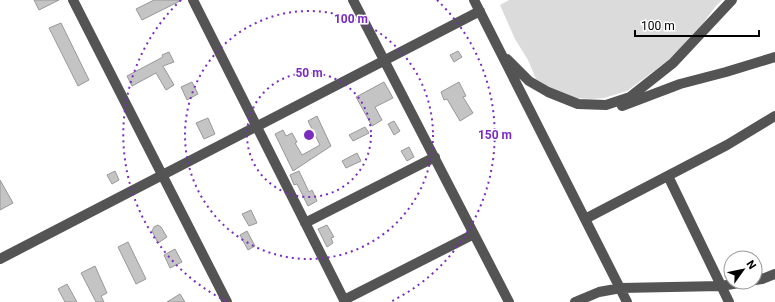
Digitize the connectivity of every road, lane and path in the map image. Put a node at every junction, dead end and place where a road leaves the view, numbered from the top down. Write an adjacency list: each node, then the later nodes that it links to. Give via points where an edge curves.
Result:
1 (73, 0): 14 (street)
2 (193, 0): 12 (street)
3 (353, 0): 9 (street)
4 (474, 0): 6 (street)
5 (732, 0): 10 (street, via 673,63 630,97)
6 (480, 12): 7 (street); 9 (street)
7 (501, 52): 10 (street, via 529,81 548,92 578,104); 16 (street)
8 (775, 57): 10 (street, via 680,84 623,106)
9 (384, 62): 12 (street); 13 (street)
10 (606, 105)
11 (775, 116): 15 (street)
12 (258, 127): 14 (street); 17 (street)
13 (435, 157): 17 (street); 18 (street)
14 (163, 176): 19 (street); 25 (street)
15 (668, 176): 16 (street); 22 (street)
16 (585, 219): 23 (street)
17 (306, 223): 24 (street)
18 (474, 234): 24 (street); 26 (street)
19 (0, 259)
20 (775, 274): 21 (street)
21 (763, 279)
22 (721, 286): 23 (street); 29 (street)
23 (620, 288): 27 (street, via 590,295); 28 (street)
24 (344, 301)
25 (227, 302)
26 (509, 302)
27 (575, 302)
28 (627, 302)
29 (729, 302)

